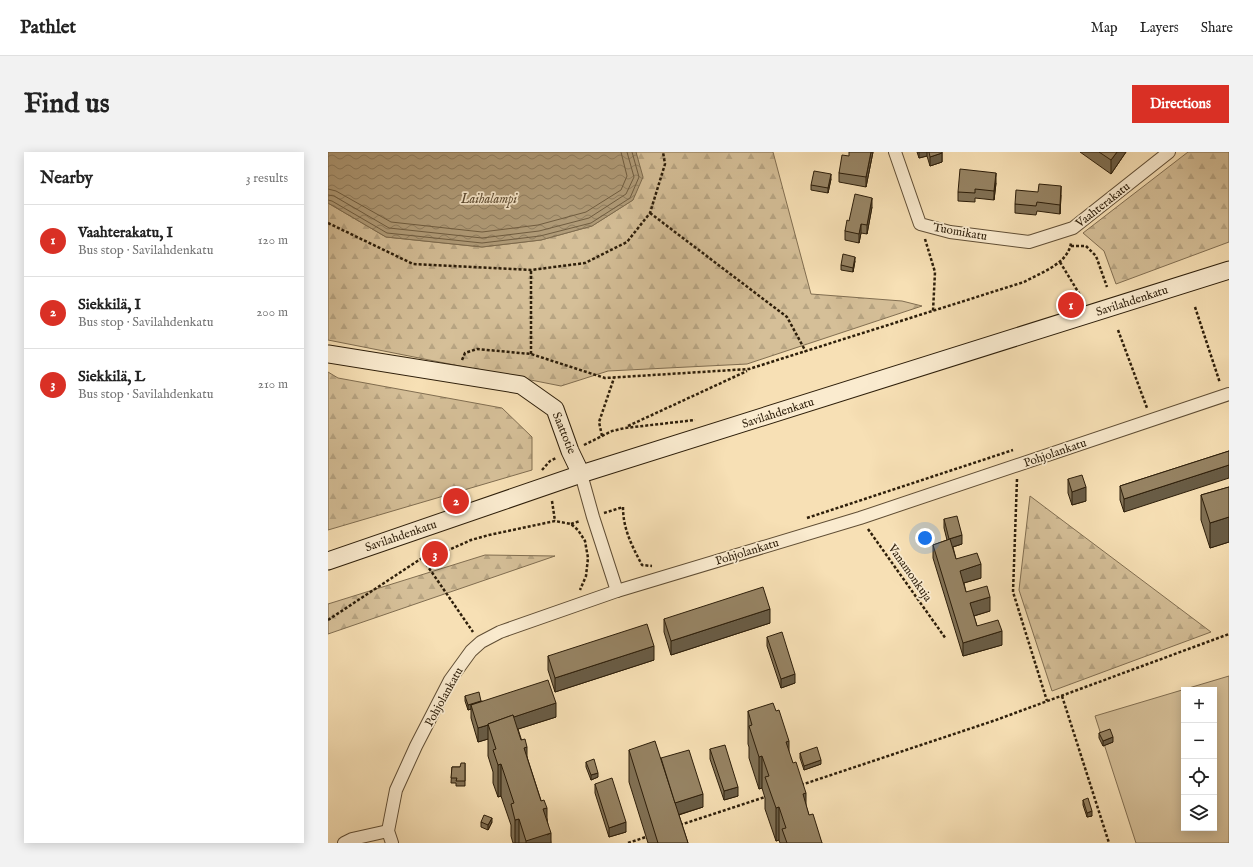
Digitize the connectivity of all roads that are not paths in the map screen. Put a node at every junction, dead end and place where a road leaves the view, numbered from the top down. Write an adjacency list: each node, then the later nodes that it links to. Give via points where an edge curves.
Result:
1 (896, 152): 3 (street, Tuomikatu, via 920,224 950,232)
2 (1169, 152): 3 (street, Vaahterakatu, via 1073,228)
3 (1029, 242)
4 (1229, 270): 7 (main road, Savilahdenkatu)
5 (328, 354): 7 (main road, Saattotie, via 521,385 555,409 570,451)
6 (1227, 391): 9 (street, Pohjolankatu, via 1152,420 860,518)
7 (582, 474): 8 (main road, Savilahdenkatu); 9 (street, Saattotie)
8 (328, 561)
9 (617, 592): 10 (street, Pohjolankatu, via 500,632 481,642 472,651 450,680 416,746 396,790)
10 (388, 831): 11 (street); 12 (street, Pohjolankatu)
11 (344, 843)
12 (392, 843)

